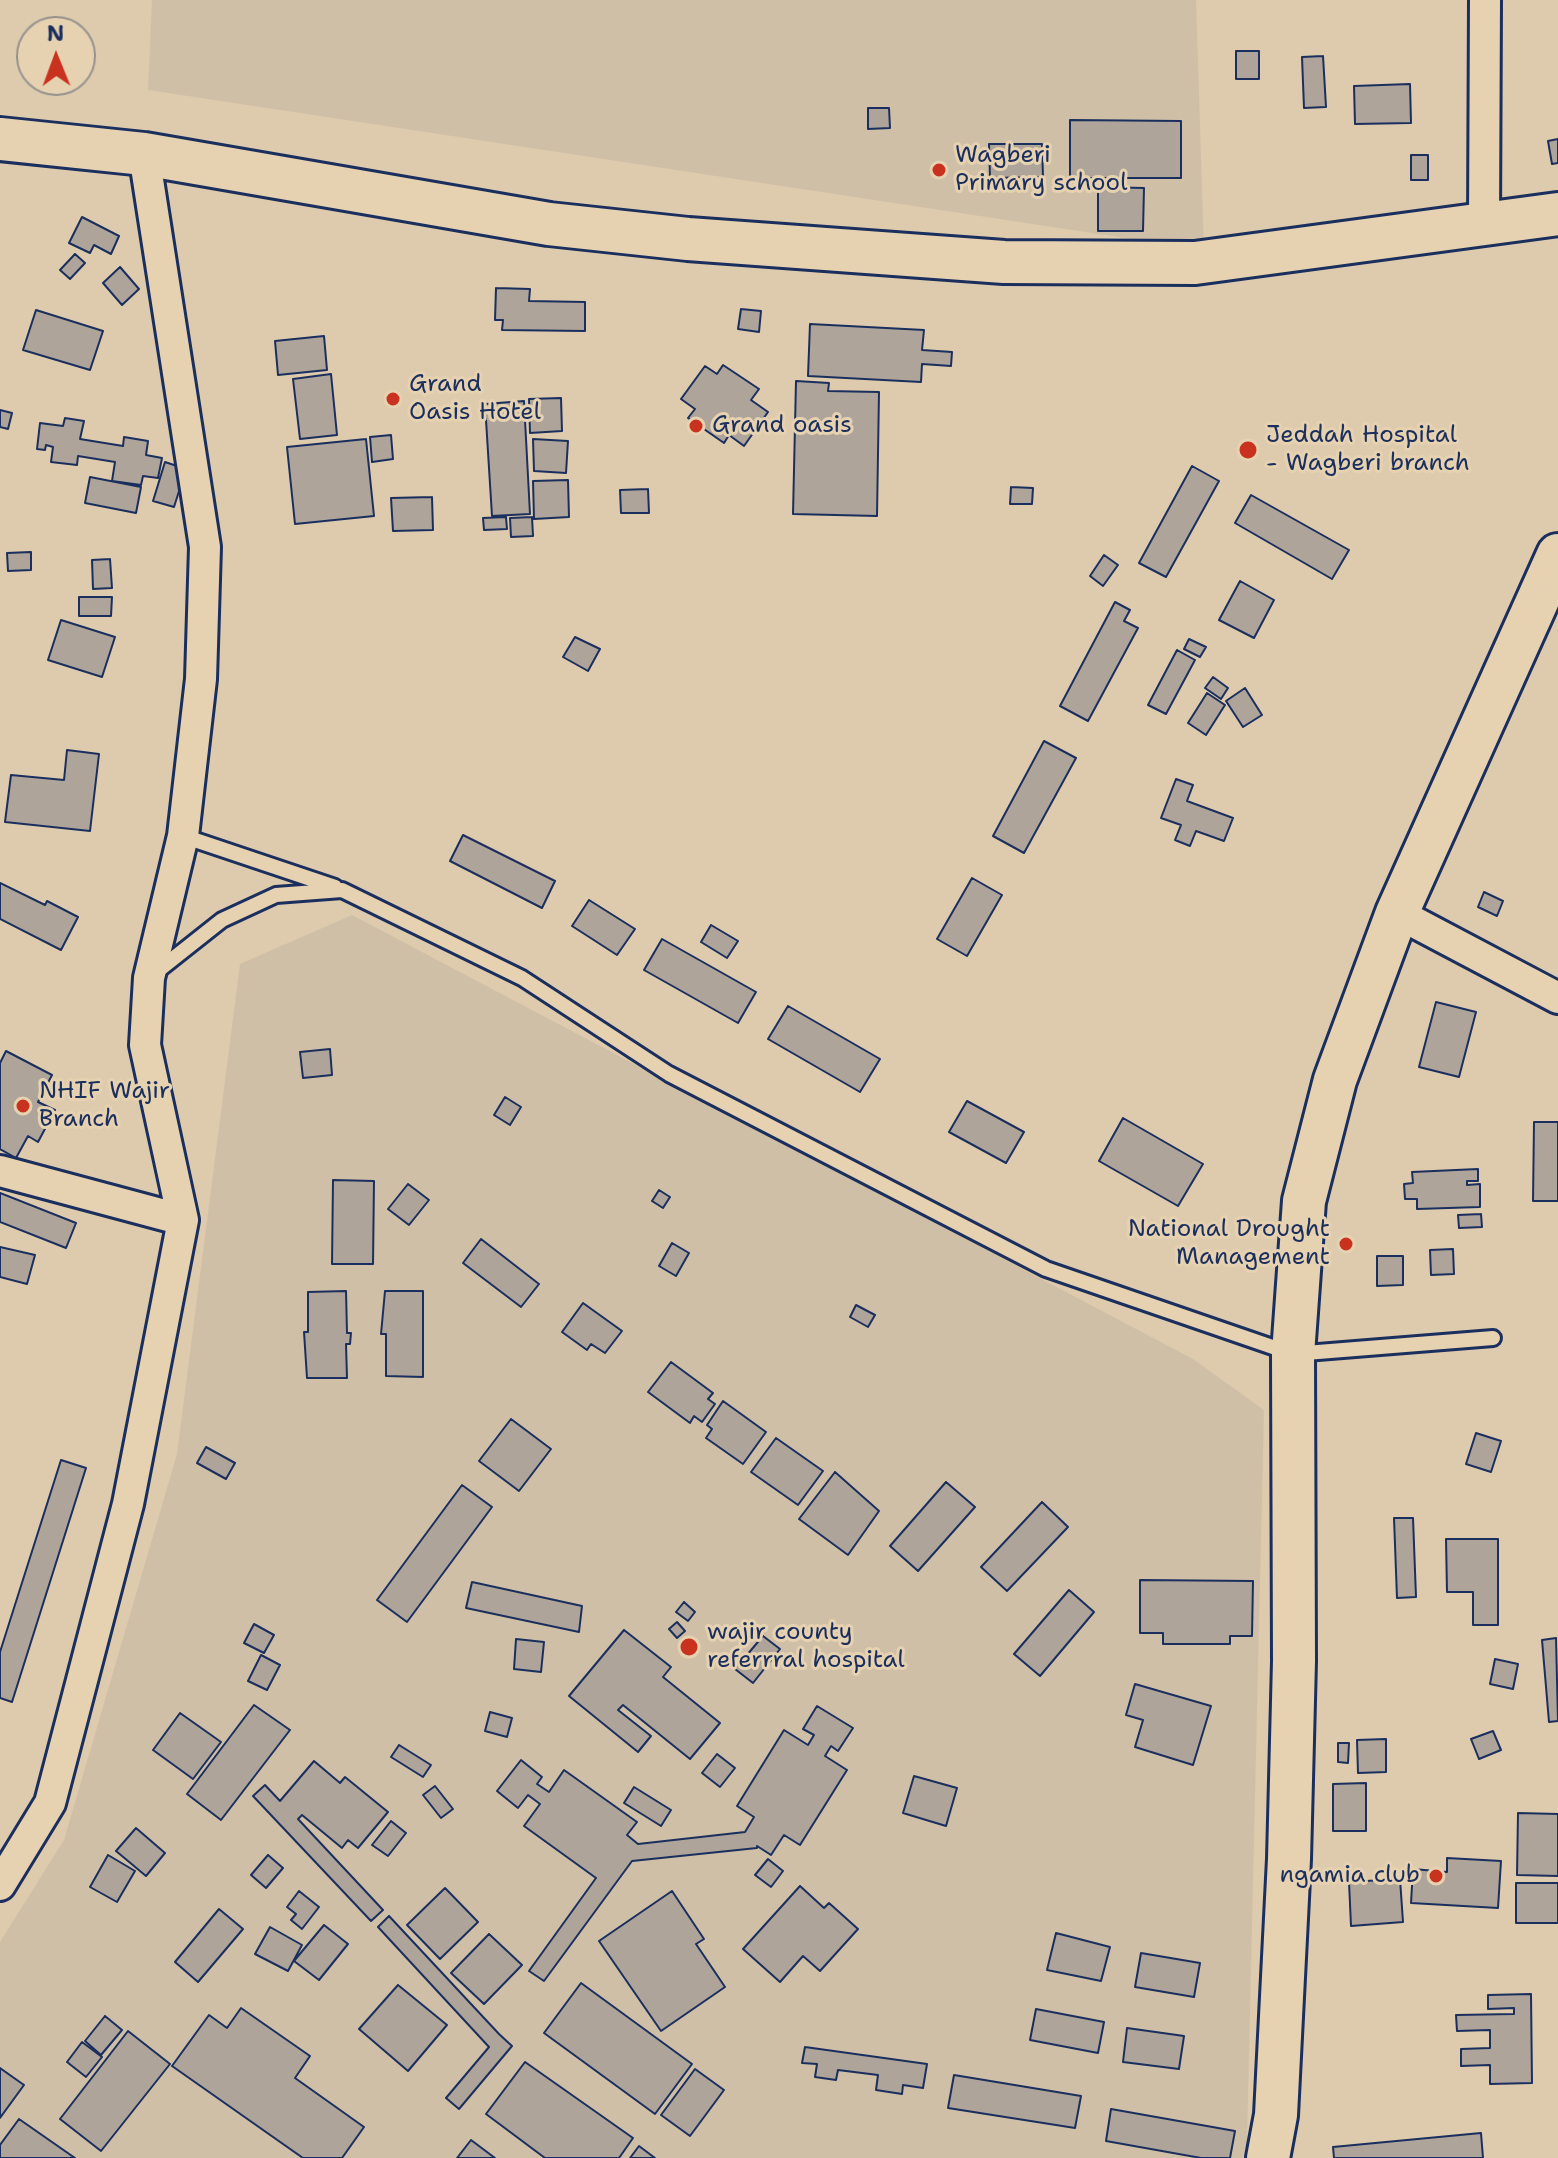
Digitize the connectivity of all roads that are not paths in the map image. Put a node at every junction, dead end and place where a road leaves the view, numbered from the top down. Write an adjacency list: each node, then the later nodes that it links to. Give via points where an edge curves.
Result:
1 (1478, 2): 5 (street)
2 (0, 139): 3 (street)
3 (144, 154): 5 (street, via 549,224 1004,262 1195,263); 7 (street, via 205,547 201,679)
4 (1558, 214): 5 (street)
5 (1484, 224)
6 (1558, 555): 9 (street)
7 (183, 836): 8 (lane); 10 (street)
8 (342, 890): 10 (lane, via 276,895 222,920); 15 (lane, via 522,978 669,1074 1046,1269)
9 (1397, 913): 11 (street); 15 (street, via 1335,1080 1304,1201)
10 (149, 978): 13 (street, via 145,1045)
11 (1558, 998)
12 (0, 1171): 13 (street)
13 (183, 1220): 16 (street, via 128,1504 50,1803)
14 (1493, 1338): 15 (lane)
15 (1293, 1354): 17 (street, via 1289,1859 1276,2115)
16 (0, 1885)
17 (1268, 2158)

